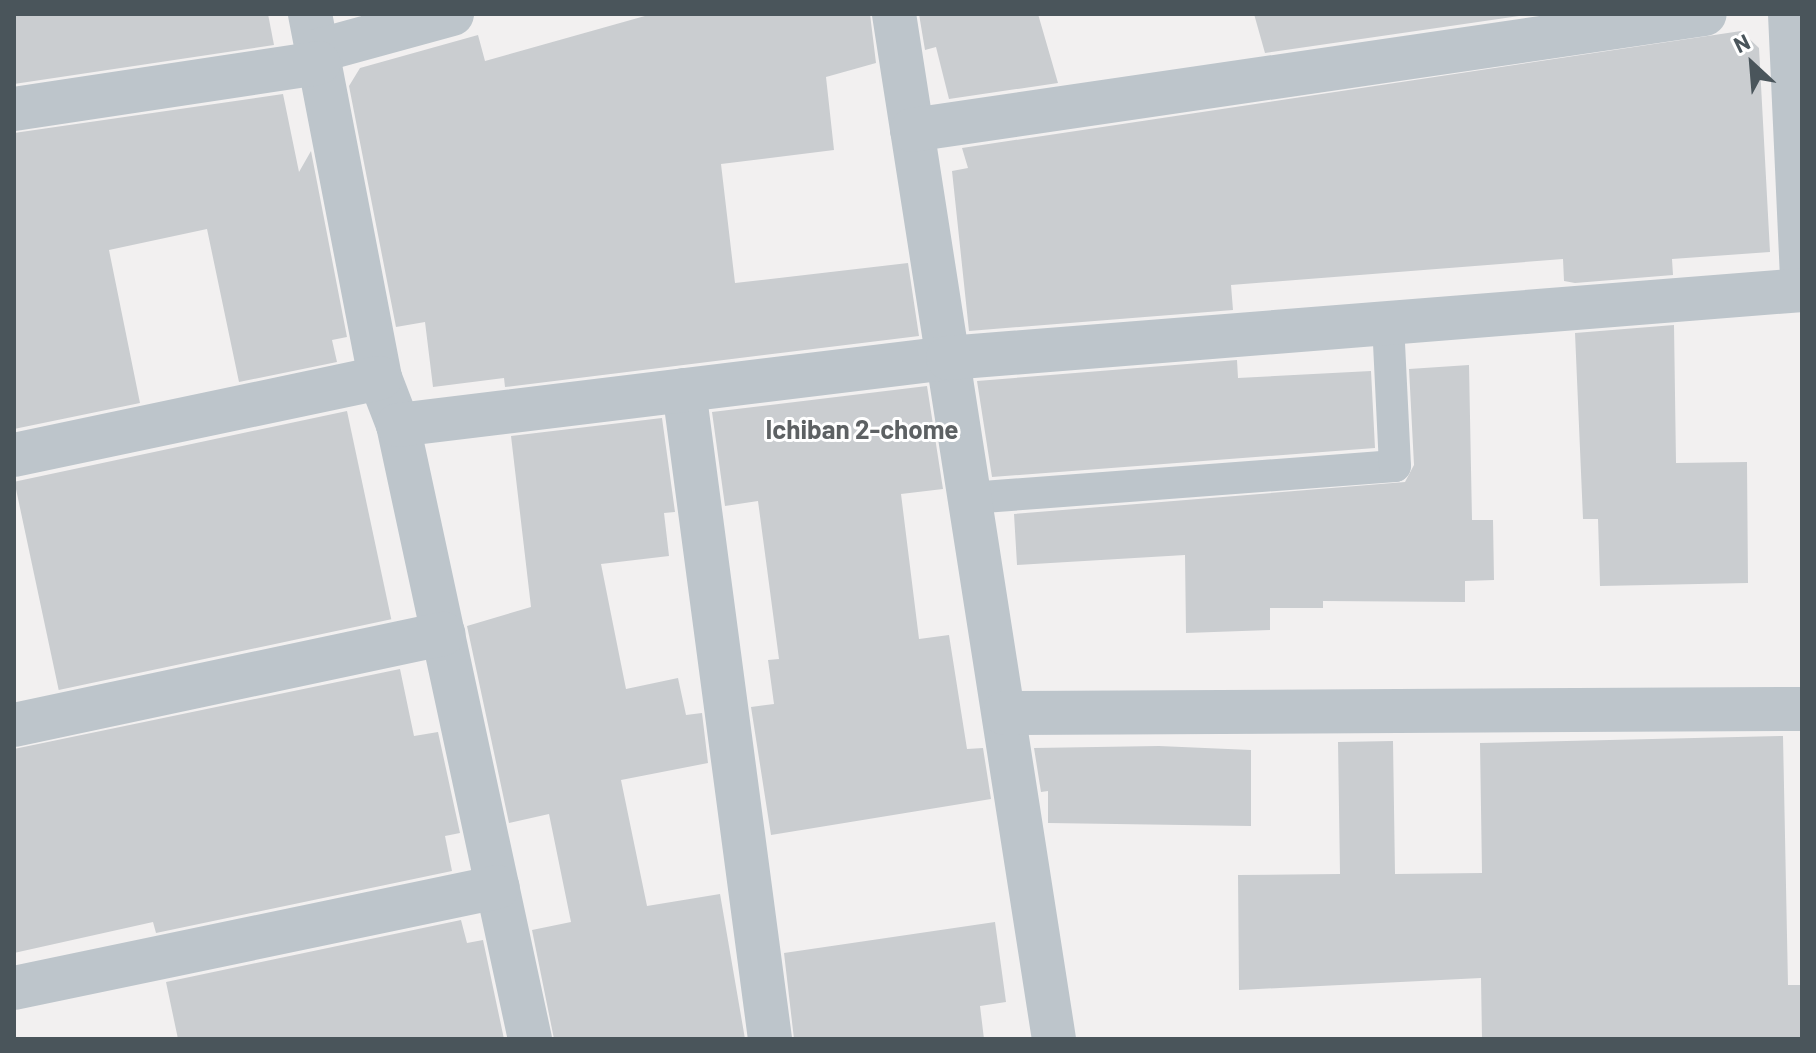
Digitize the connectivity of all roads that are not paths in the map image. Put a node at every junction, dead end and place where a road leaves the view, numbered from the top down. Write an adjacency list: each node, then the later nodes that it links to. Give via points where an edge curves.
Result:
1 (452, 14): 5 (street)
2 (894, 14): 7 (street)
3 (1705, 14): 7 (street)
4 (1790, 14): 8 (street)
5 (315, 43): 6 (street); 12 (street)
6 (14, 109)
7 (912, 130): 11 (street)
8 (1802, 278)
9 (1802, 290): 10 (street)
10 (1388, 323): 11 (street); 16 (lane, via 1395,466)
11 (948, 358): 13 (street); 16 (street)
12 (380, 378): 14 (street); 15 (street)
13 (684, 390): 14 (street); 24 (street)
14 (398, 425): 17 (street)
15 (14, 455)
16 (970, 498): 19 (street)
17 (443, 634): 20 (street); 21 (street)
18 (1802, 709): 19 (street)
19 (1004, 713): 25 (street)
20 (14, 725)
21 (498, 887): 22 (street); 23 (street)
22 (14, 988)
23 (530, 1039)
24 (770, 1039)
25 (1054, 1039)

